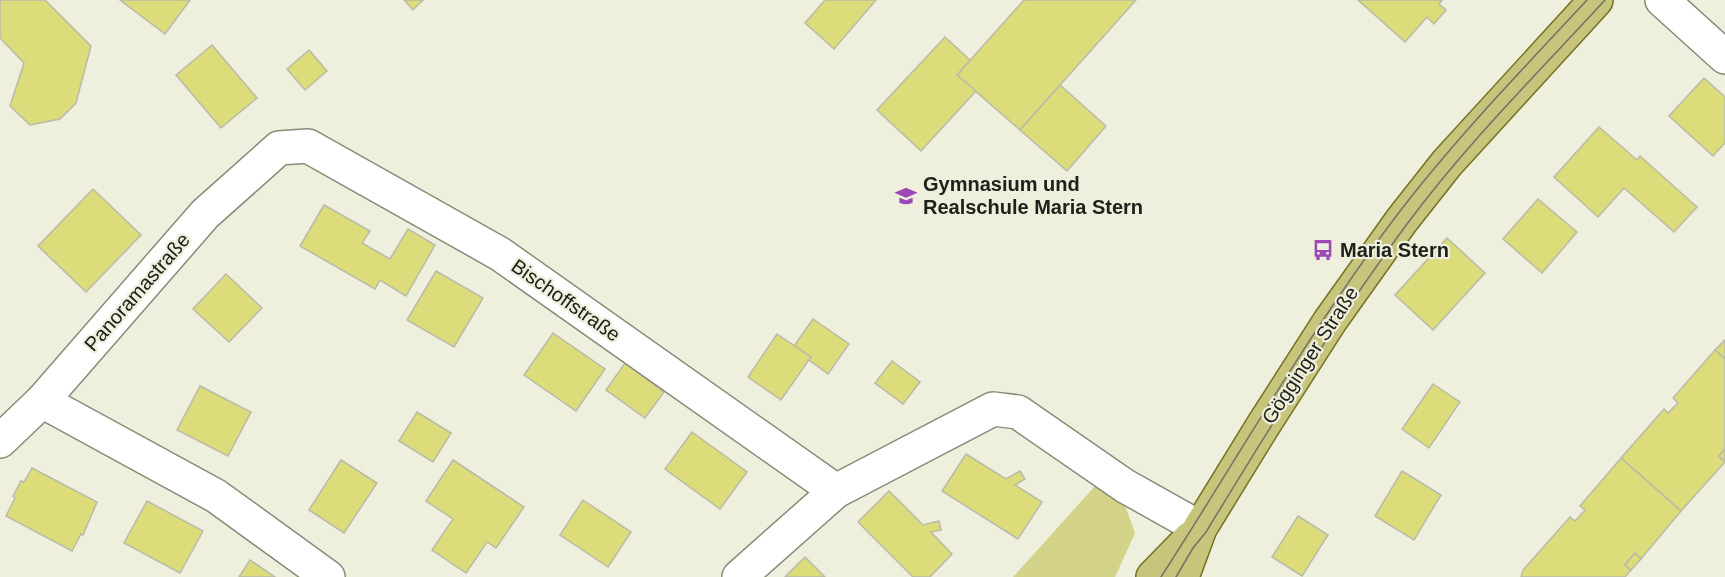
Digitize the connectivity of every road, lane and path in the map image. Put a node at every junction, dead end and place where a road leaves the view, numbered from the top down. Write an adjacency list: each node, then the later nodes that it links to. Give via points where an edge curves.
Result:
1 (1596, 0): 8 (main road, Gögginger Straße, via 1447,163 1402,220 1324,330)
2 (1662, 0): 3 (street)
3 (1725, 57)
4 (279, 148): 5 (street, Panoramastraße, via 205,214); 7 (street, Bischoffstraße, via 308,146 500,254)
5 (42, 401): 6 (street, Panoramastraße); 9 (street, via 216,496)
6 (0, 441)
7 (836, 490): 8 (street, via 993,409 1018,412 1125,486); 10 (street)
8 (1200, 528): 11 (main road, Gögginger Straße); 12 (street); 13 (main road, Gögginger Straße)
9 (328, 577)
10 (739, 577)
11 (1153, 577)
12 (1170, 577)
13 (1182, 577)

